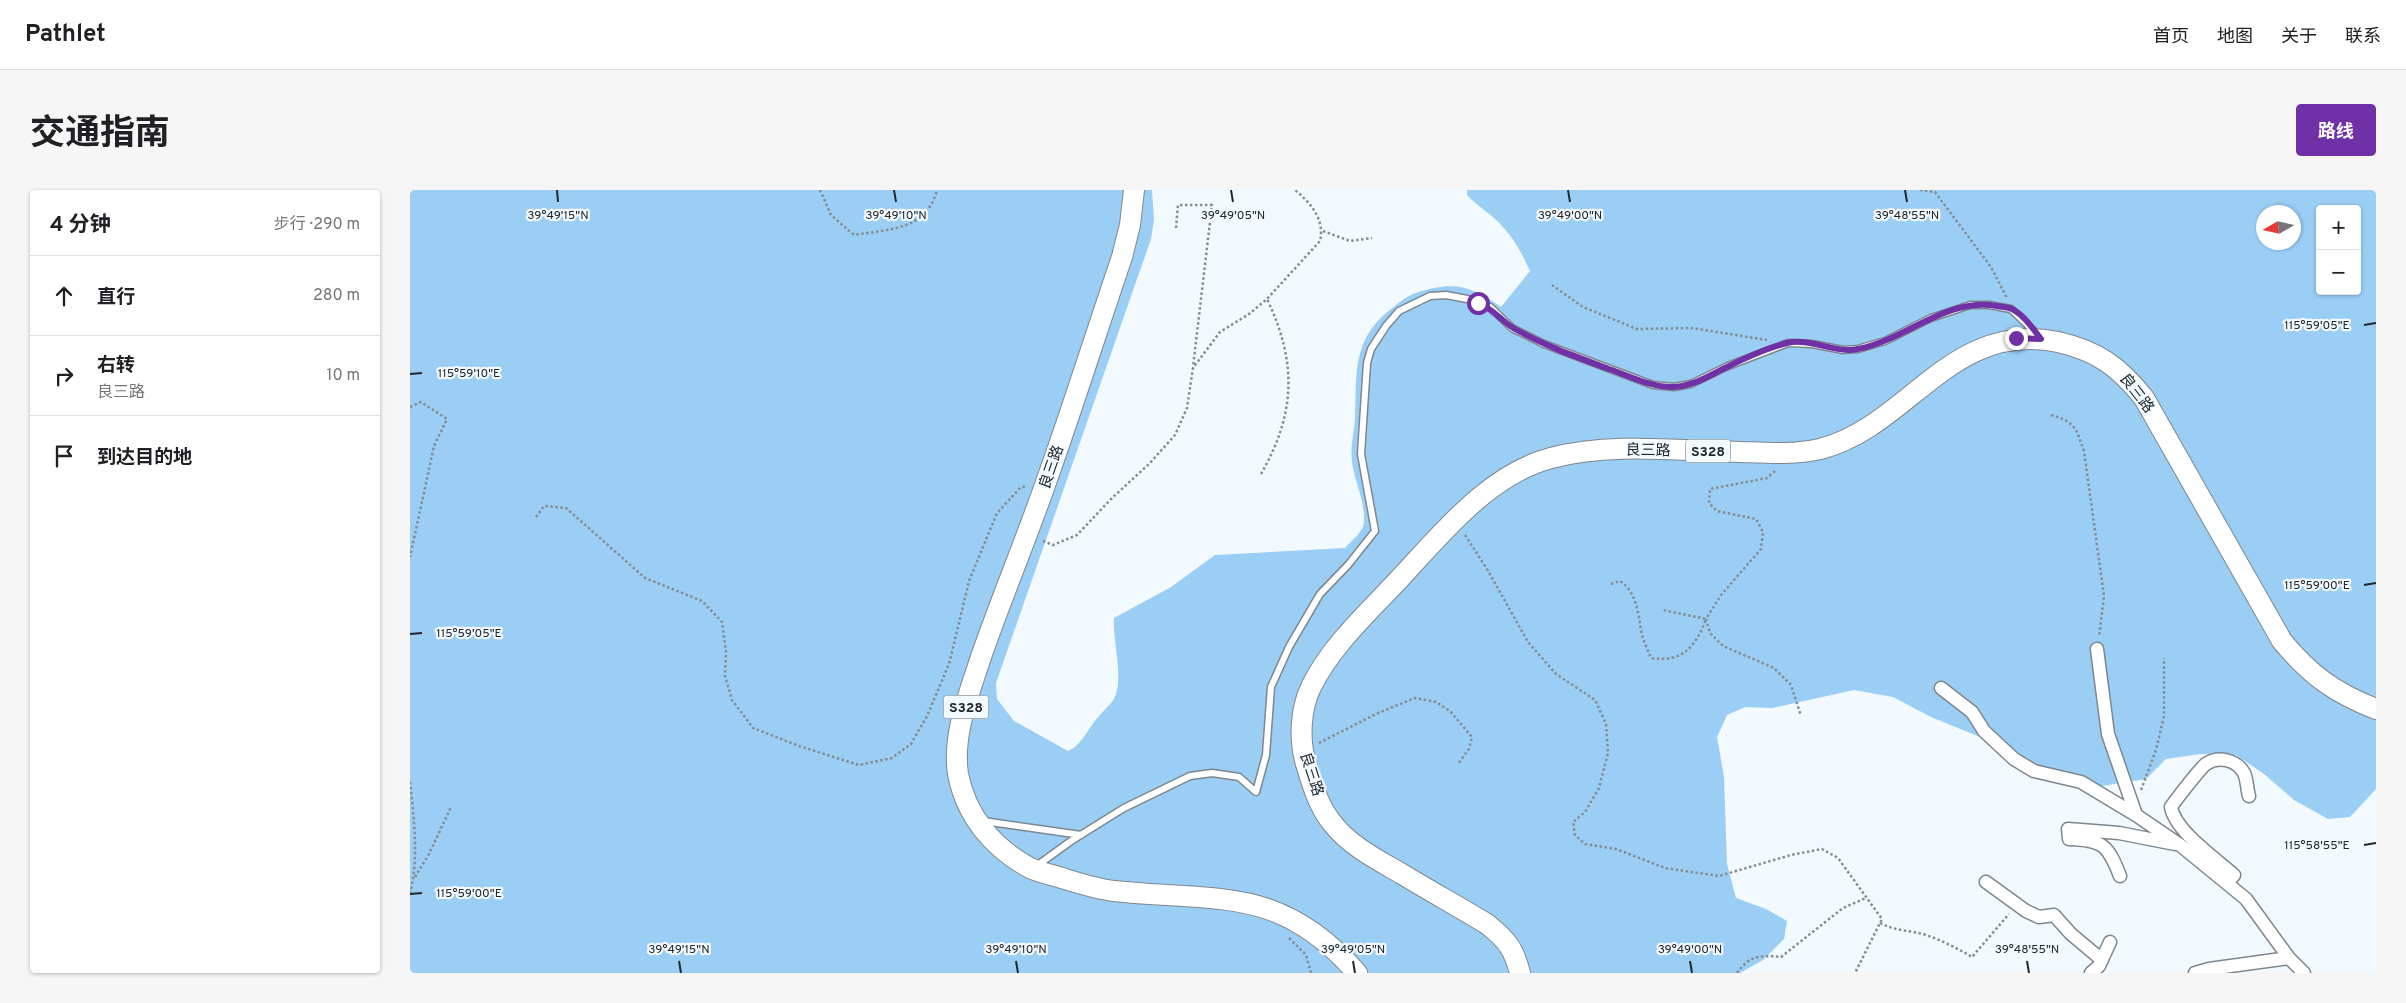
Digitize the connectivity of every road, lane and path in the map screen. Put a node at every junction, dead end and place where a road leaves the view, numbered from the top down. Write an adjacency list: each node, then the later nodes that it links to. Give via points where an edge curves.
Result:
1 (820, 190): 2 (path, via 832,215 854,234 910,225 933,204)
2 (937, 190)
3 (1134, 190): 19 (main road, 良三路 / S328, via 1122,257)
4 (1295, 190): 7 (path, via 1319,218)
5 (1920, 190): 11 (path, via 1935,192 1991,267)
6 (1176, 228): 14 (path, via 1178,205 1212,205)
7 (1323, 231): 8 (path, via 1350,241); 10 (path, via 1320,241)
8 (1372, 238)
9 (1552, 285): 13 (path, via 1583,307 1637,329 1692,328)
10 (1267, 298): 14 (path, via 1220,332); 18 (path, via 1284,340 1288,405 1274,450)
11 (2012, 309): 12 (lane); 13 (lane, via 1989,304 1970,305 1858,349)
12 (2041, 339): 17 (main road, 良三路 / S328, via 2016,338 1976,351 1940,372 1874,425 1845,441); 30 (main road, 良三路 / S328, via 2077,346 2102,358 2126,376 2160,425 2282,641 2320,681)
13 (1788, 343): 39 (lane, via 1691,384 1674,387 1653,385 1544,344 1512,328 1490,307 1467,299 1430,296 1399,311 1371,349 1367,363 1361,454 1376,531 1320,594 1289,646 1271,687 1266,755 1256,792 1239,778 1212,773 1190,776 1124,808)
14 (1193, 368): 22 (path, via 1187,408 1175,435 1077,535 1053,545)
15 (410, 407): 23 (path, via 421,402 448,419 432,456)
16 (2051, 415): 27 (path, via 2076,428 2084,451 2104,596)
17 (1791, 454): 21 (main road, 良三路 / S328, via 1630,449 1582,451 1546,459 1511,475 1486,492); 26 (path, via 1767,478 1710,489 1709,503 1718,511 1756,519 1762,532 1761,549 1721,595)
18 (1261, 474)
19 (1044, 488): 20 (path, via 1021,487 997,513 970,581 949,664 911,744 892,758 859,765 753,728 732,700 725,676 722,622 702,601 646,578 566,508 544,506); 22 (main road, 良三路 / S328)
20 (536, 517)
21 (1456, 521): 32 (main road, 良三路 / S328, via 1334,650 1310,689 1302,724); 47 (path, via 1528,642 1556,674 1595,700 1606,724 1608,753 1599,788 1585,812 1573,822 1574,834 1585,844 1616,849 1665,868 1719,876 1822,849 1838,858)
22 (1025, 534): 38 (main road, 良三路 / S328, via 970,690 960,731 958,771 965,798)
23 (410, 557)
24 (1611, 584): 26 (path, via 1620,581 1628,587 1636,603 1651,658 1667,660 1690,649 1699,638)
25 (1663, 610): 26 (path)
26 (1706, 619): 31 (path, via 1710,633 1723,646 1774,668 1791,685)
27 (2097, 649): 37 (street, via 2108,734)
28 (2164, 658): 37 (path, via 2164,716)
29 (1941, 688): 37 (street, via 1972,712 1984,732 2014,759 2034,772 2081,782)
30 (2376, 709)
31 (1801, 716)
32 (1302, 752): 33 (path, via 1415,698 1436,702 1450,712 1472,737 1470,749); 56 (main road, 良三路 / S328, via 1312,787 1333,824 1364,852 1501,935 1514,952)
33 (1458, 764)
34 (410, 782): 43 (path, via 414,817)
35 (2249, 796): 45 (street, via 2243,772 2233,762 2213,760 2204,765 2171,807 2172,817 2182,829 2234,875)
36 (451, 807): 43 (path)
37 (2136, 815): 40 (street)
38 (976, 821): 39 (lane); 41 (main road, 良三路 / S328, via 992,841)
39 (1081, 835): 41 (lane)
40 (2180, 845): 42 (street, via 2119,833 2068,830 2069,839 2090,840 2103,846 2112,855); 45 (street)
41 (1032, 869): 55 (main road, 良三路 / S328, via 1100,890 1224,898 1260,906 1293,918 1327,941)
42 (2120, 876)
43 (414, 878): 46 (path)
44 (1986, 882): 48 (street)
45 (2227, 883): 52 (street, via 2246,899)
46 (410, 894)
47 (1866, 898): 49 (path, via 1882,919); 57 (path, via 1843,908 1781,957 1758,955 1743,964)
48 (2016, 904): 49 (path, via 1972,957 1935,939 1915,932 1896,931); 53 (street, via 2039,917 2054,915)
49 (1880, 923): 58 (path)
50 (1288, 937): 54 (path, via 1306,955)
51 (2110, 942): 53 (street)
52 (2289, 958): 60 (street); 61 (street)
53 (2102, 960): 59 (street)
54 (1310, 973)
55 (1357, 973)
56 (1520, 973)
57 (1737, 973)
58 (1855, 973)
59 (2092, 973)
60 (2195, 973)
61 (2304, 973)

